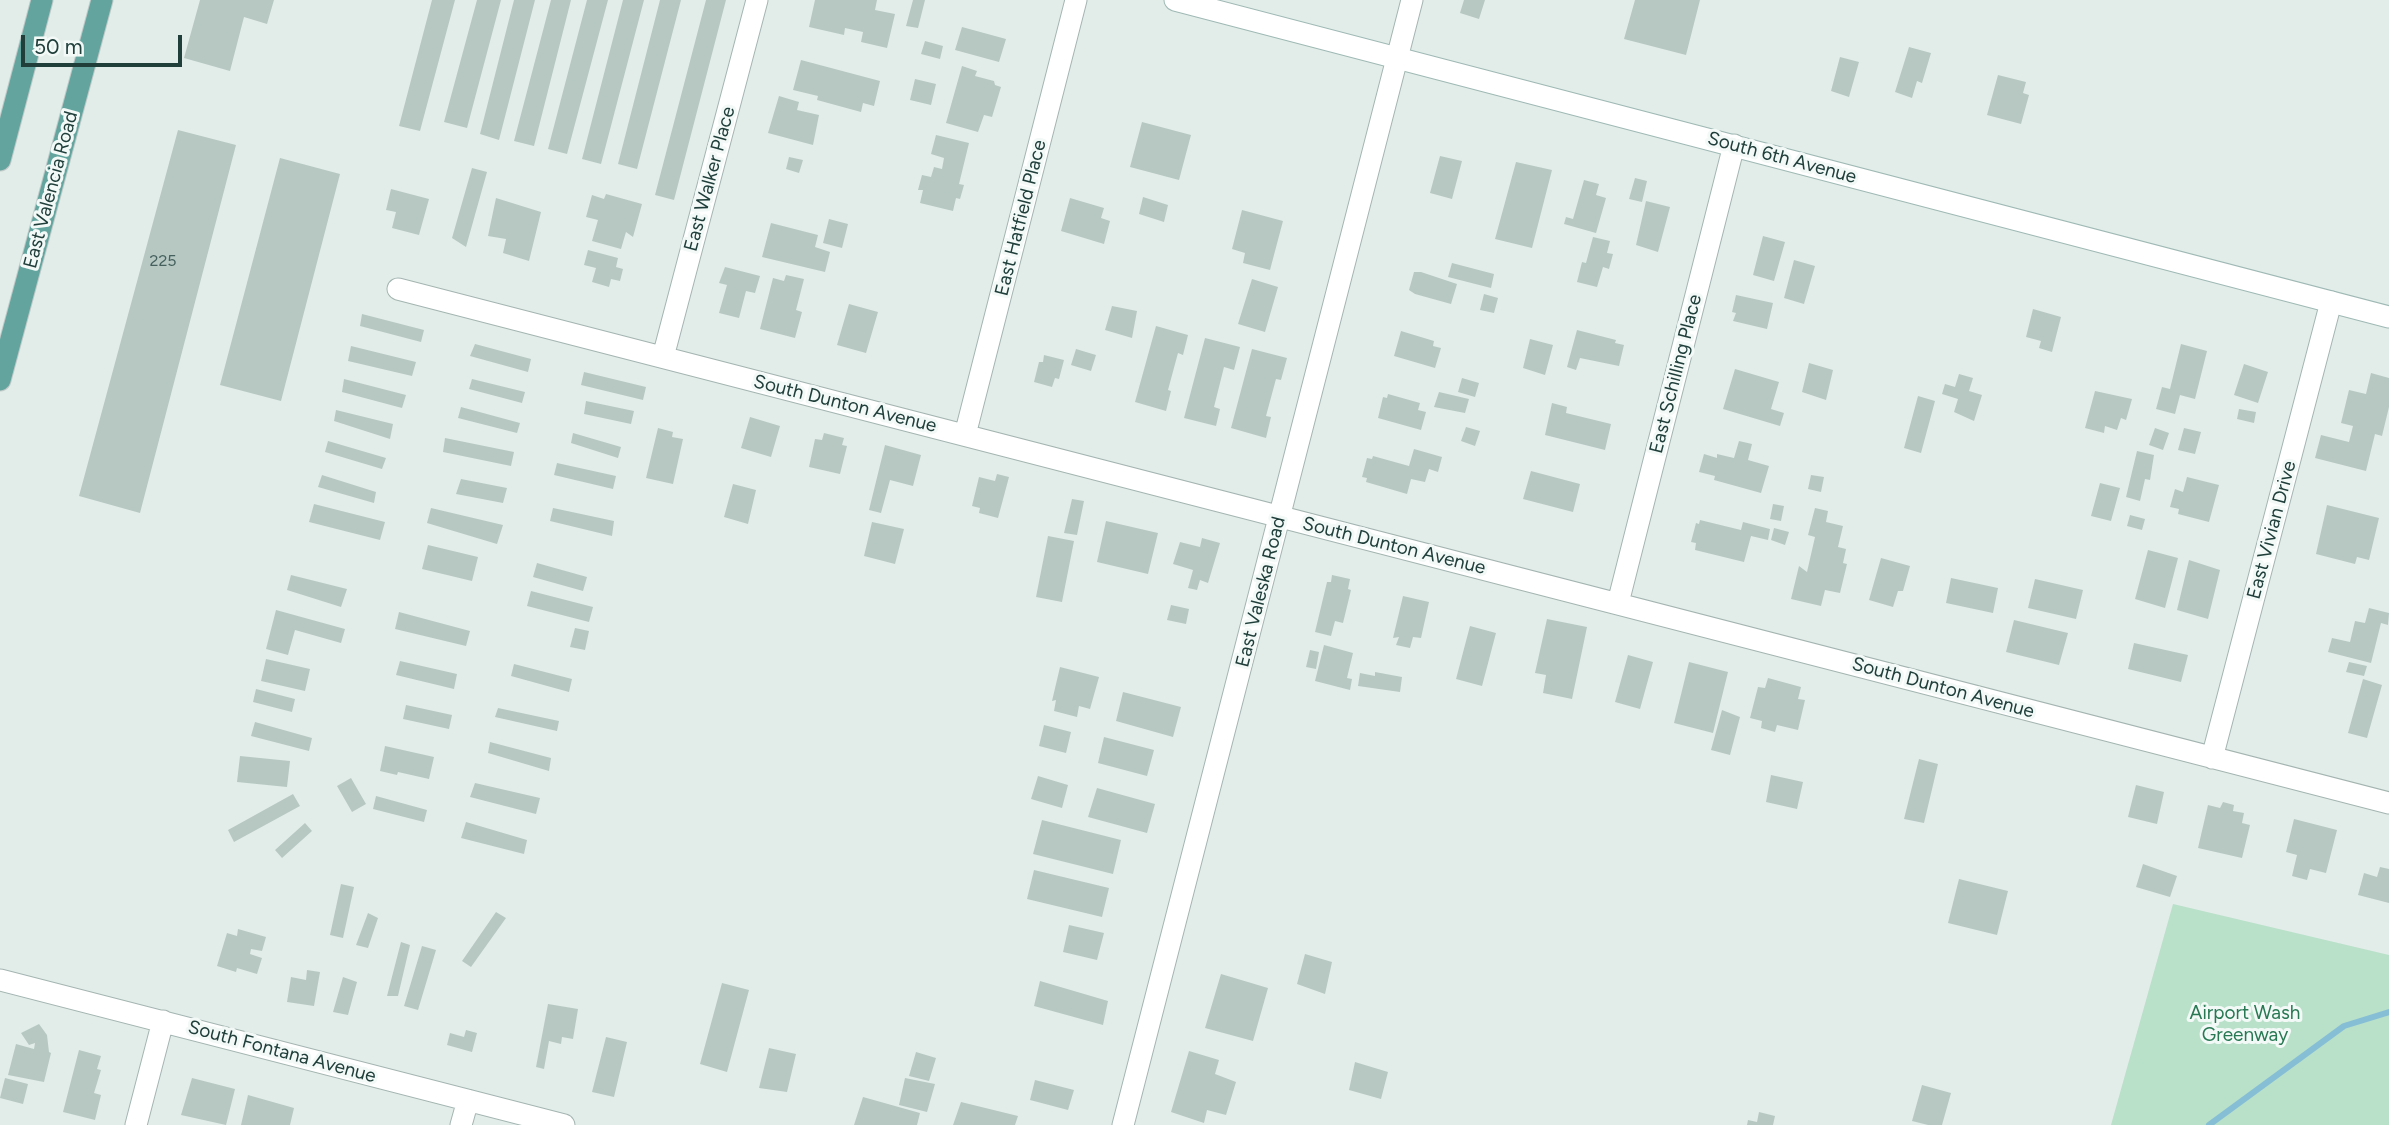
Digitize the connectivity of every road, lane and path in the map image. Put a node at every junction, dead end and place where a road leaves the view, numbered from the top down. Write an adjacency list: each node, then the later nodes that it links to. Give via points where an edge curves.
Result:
1 (43, 0): 9 (main road)
2 (102, 0): 14 (main road, East Valencia Road)
3 (757, 0): 13 (street, East Walker Place)
4 (1076, 0): 15 (street, East Hatfield Place)
5 (1175, 0): 7 (street, South 6th Avenue)
6 (1412, 0): 7 (street, East Valeska Road)
7 (1397, 58): 8 (street, South 6th Avenue); 16 (street, East Valeska Road)
8 (1734, 145): 11 (street, South 6th Avenue); 17 (street, East Schilling Place)
9 (0, 160)
10 (398, 289): 13 (street, South Dunton Avenue)
11 (2331, 302): 12 (street, South 6th Avenue); 18 (street, East Vivian Drive)
12 (2389, 317)
13 (663, 357): 15 (street, South Dunton Avenue)
14 (0, 380)
15 (965, 435): 16 (street, South Dunton Avenue)
16 (1280, 517): 17 (street, South Dunton Avenue); 26 (street, East Valeska Road)
17 (1618, 603): 18 (street, South Dunton Avenue)
18 (2212, 758): 19 (street, South Dunton Avenue)
19 (2389, 803)
20 (0, 980): 21 (street, South Fontana Avenue)
21 (163, 1021): 22 (street, South Fontana Avenue); 23 (street)
22 (468, 1100): 24 (street); 25 (street, South Fontana Avenue)
23 (136, 1125)
24 (461, 1125)
25 (564, 1125)
26 (1123, 1125)

